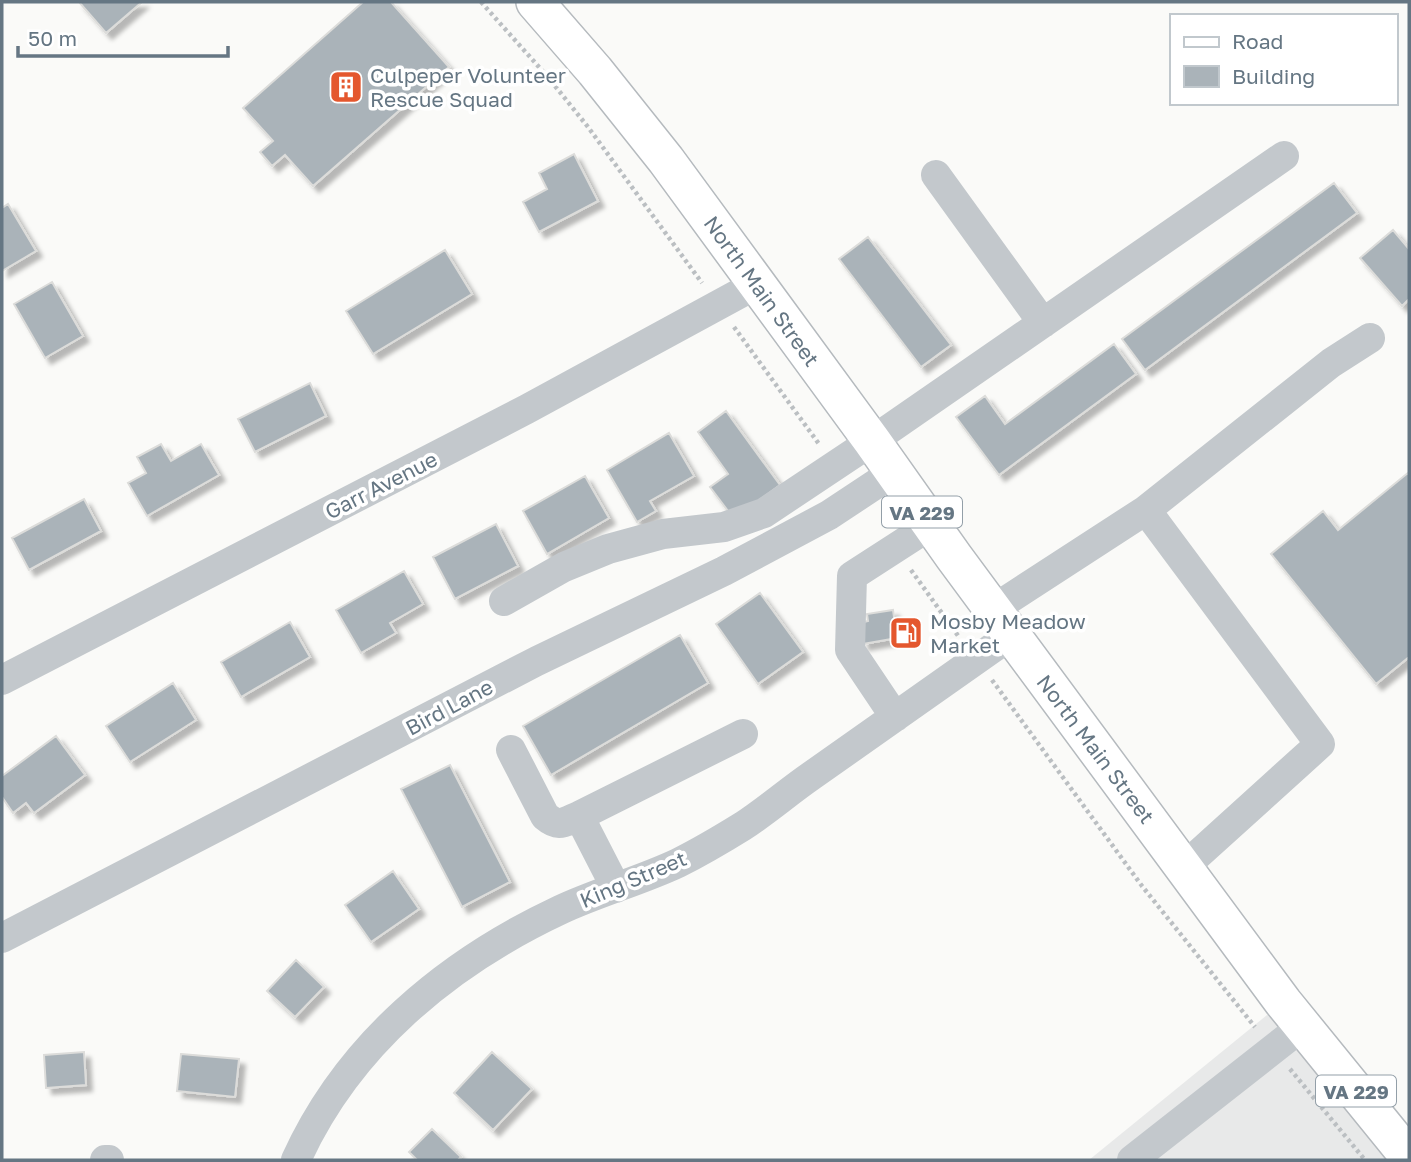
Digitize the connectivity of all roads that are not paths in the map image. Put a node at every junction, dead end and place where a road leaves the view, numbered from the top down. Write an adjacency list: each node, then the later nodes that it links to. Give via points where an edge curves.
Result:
1 (535, 2): 4 (main road, North Main Street / VA 229, via 658,150)
2 (1284, 156): 5 (street)
3 (936, 175): 5 (street)
4 (757, 284): 7 (main road, North Main Street / VA 229); 13 (street, Garr Avenue, via 527,409)
5 (1043, 323): 7 (street)
6 (1370, 338): 9 (street, King Street, via 1331,363)
7 (872, 442): 8 (main road, North Main Street / VA 229); 11 (street, via 764,513 724,527 663,534 608,549 564,567)
8 (894, 472): 10 (main road, North Main Street / VA 229); 20 (street, Bird Lane, via 829,515 724,571 537,661)
9 (1146, 510): 12 (street, King Street); 18 (street, via 1320,744)
10 (931, 525): 12 (main road, North Main Street / VA 229); 14 (street, via 852,576 850,650)
11 (504, 601)
12 (1002, 623): 14 (street, King Street); 18 (main road, North Main Street / VA 229)
13 (2, 680)
14 (895, 718): 19 (street, King Street, via 743,825 678,863)
15 (743, 734): 17 (street)
16 (511, 750): 17 (street, via 545,816 561,824)
17 (579, 816): 19 (street)
18 (1183, 868): 21 (main road, North Main Street / VA 229)
19 (616, 888): 23 (street, King Street, via 516,932 412,1005 365,1051 332,1093)
20 (2, 938)
21 (1304, 1025): 22 (main road, North Main Street / VA 229); 24 (street)
22 (1409, 1157)
23 (296, 1160)
24 (1132, 1160)

